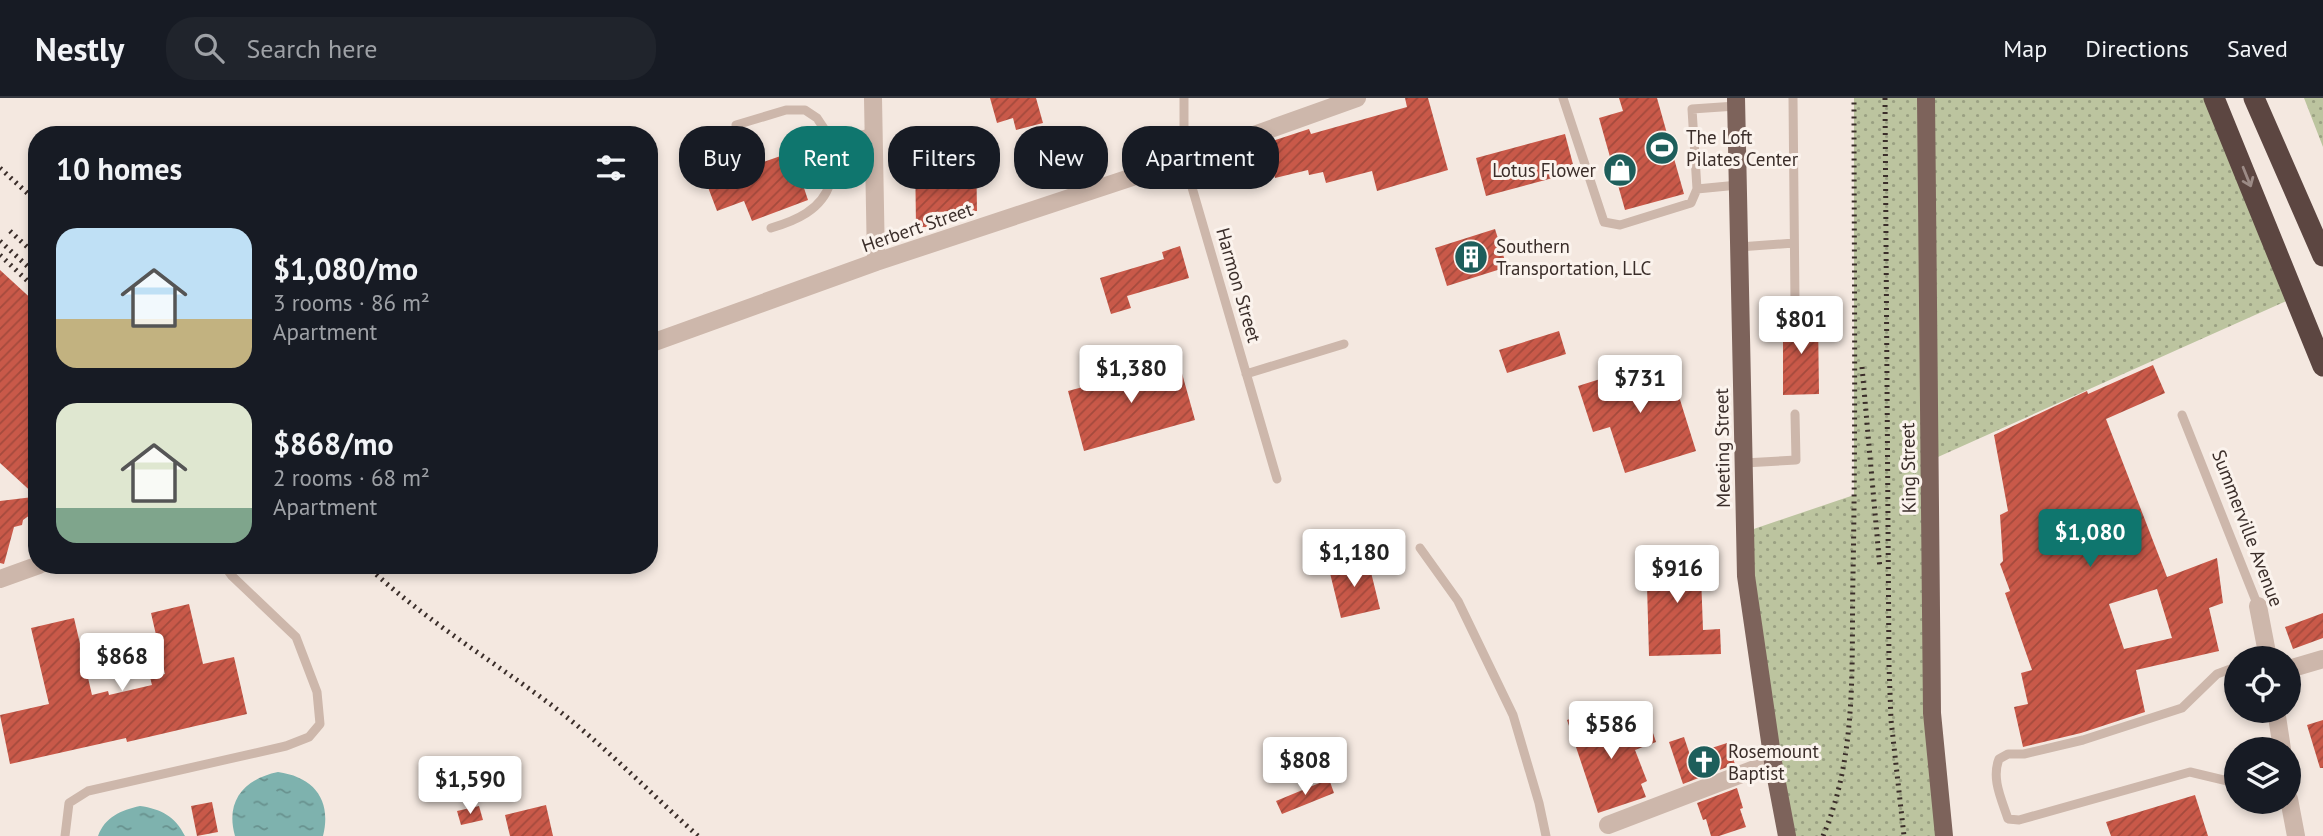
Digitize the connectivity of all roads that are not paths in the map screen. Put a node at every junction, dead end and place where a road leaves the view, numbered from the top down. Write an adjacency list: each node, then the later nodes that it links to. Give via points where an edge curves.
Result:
1 (873, 98): 12 (street)
2 (1184, 98): 13 (lane, Harmon Street)
3 (1357, 98): 14 (street, Herbert Street)
4 (1563, 98): 20 (lane, via 1604,222 1620,225 1691,203)
5 (1793, 98): 22 (lane)
6 (1926, 98): 51 (main road, King Street, via 1932,712)
7 (2254, 99): 24 (highway)
8 (1736, 102): 17 (main road, Meeting Street); 20 (lane, via 1692,109)
9 (2218, 106): 29 (highway, one-way to 29)
10 (736, 125): 11 (lane, via 786,110 805,110)
11 (822, 126)
12 (874, 126)
13 (1184, 126)
14 (1279, 126)
15 (874, 133): 25 (street)
16 (1122, 181): 25 (street, Herbert Street)
17 (1738, 185): 20 (lane); 23 (main road, Meeting Street)
18 (827, 189): 21 (lane, via 820,202 796,221)
19 (1192, 189): 30 (lane, Harmon Street)
20 (1698, 189)
21 (771, 228)
22 (1794, 243): 23 (lane); 26 (lane)
23 (1739, 247): 33 (main road, Meeting Street)
24 (2323, 256)
25 (876, 262): 27 (street, Herbert Street)
26 (1795, 303)
27 (658, 341)
28 (1344, 344): 30 (lane)
29 (2323, 366)
30 (1246, 374): 34 (lane, Harmon Street)
31 (1795, 414): 33 (lane, via 1796,460)
32 (2182, 415): 39 (lane, Summerville Avenue)
33 (1744, 463): 44 (main road, Meeting Street, via 1746,576)
34 (1277, 478)
35 (1420, 548): 49 (lane, via 1458,601 1513,715)
36 (28, 569): 38 (street)
37 (231, 574): 48 (lane, via 296,637 317,692 320,724 309,737 286,746 88,790 69,803)
38 (0, 579)
39 (2258, 606): 40 (street, Summerville Avenue)
40 (2266, 646)
41 (2323, 659): 42 (street)
42 (2301, 665)
43 (2224, 671): 45 (lane, via 2182,708 2084,740 2008,754 1999,759 1995,769 2008,819 2019,820 2190,772)
44 (1773, 762): 47 (street); 50 (main road, Meeting Street)
45 (2224, 780)
46 (2292, 814): 52 (street)
47 (1608, 825)
48 (65, 836)
49 (1546, 836)
50 (1787, 836)
51 (1944, 836)
52 (2296, 836)

